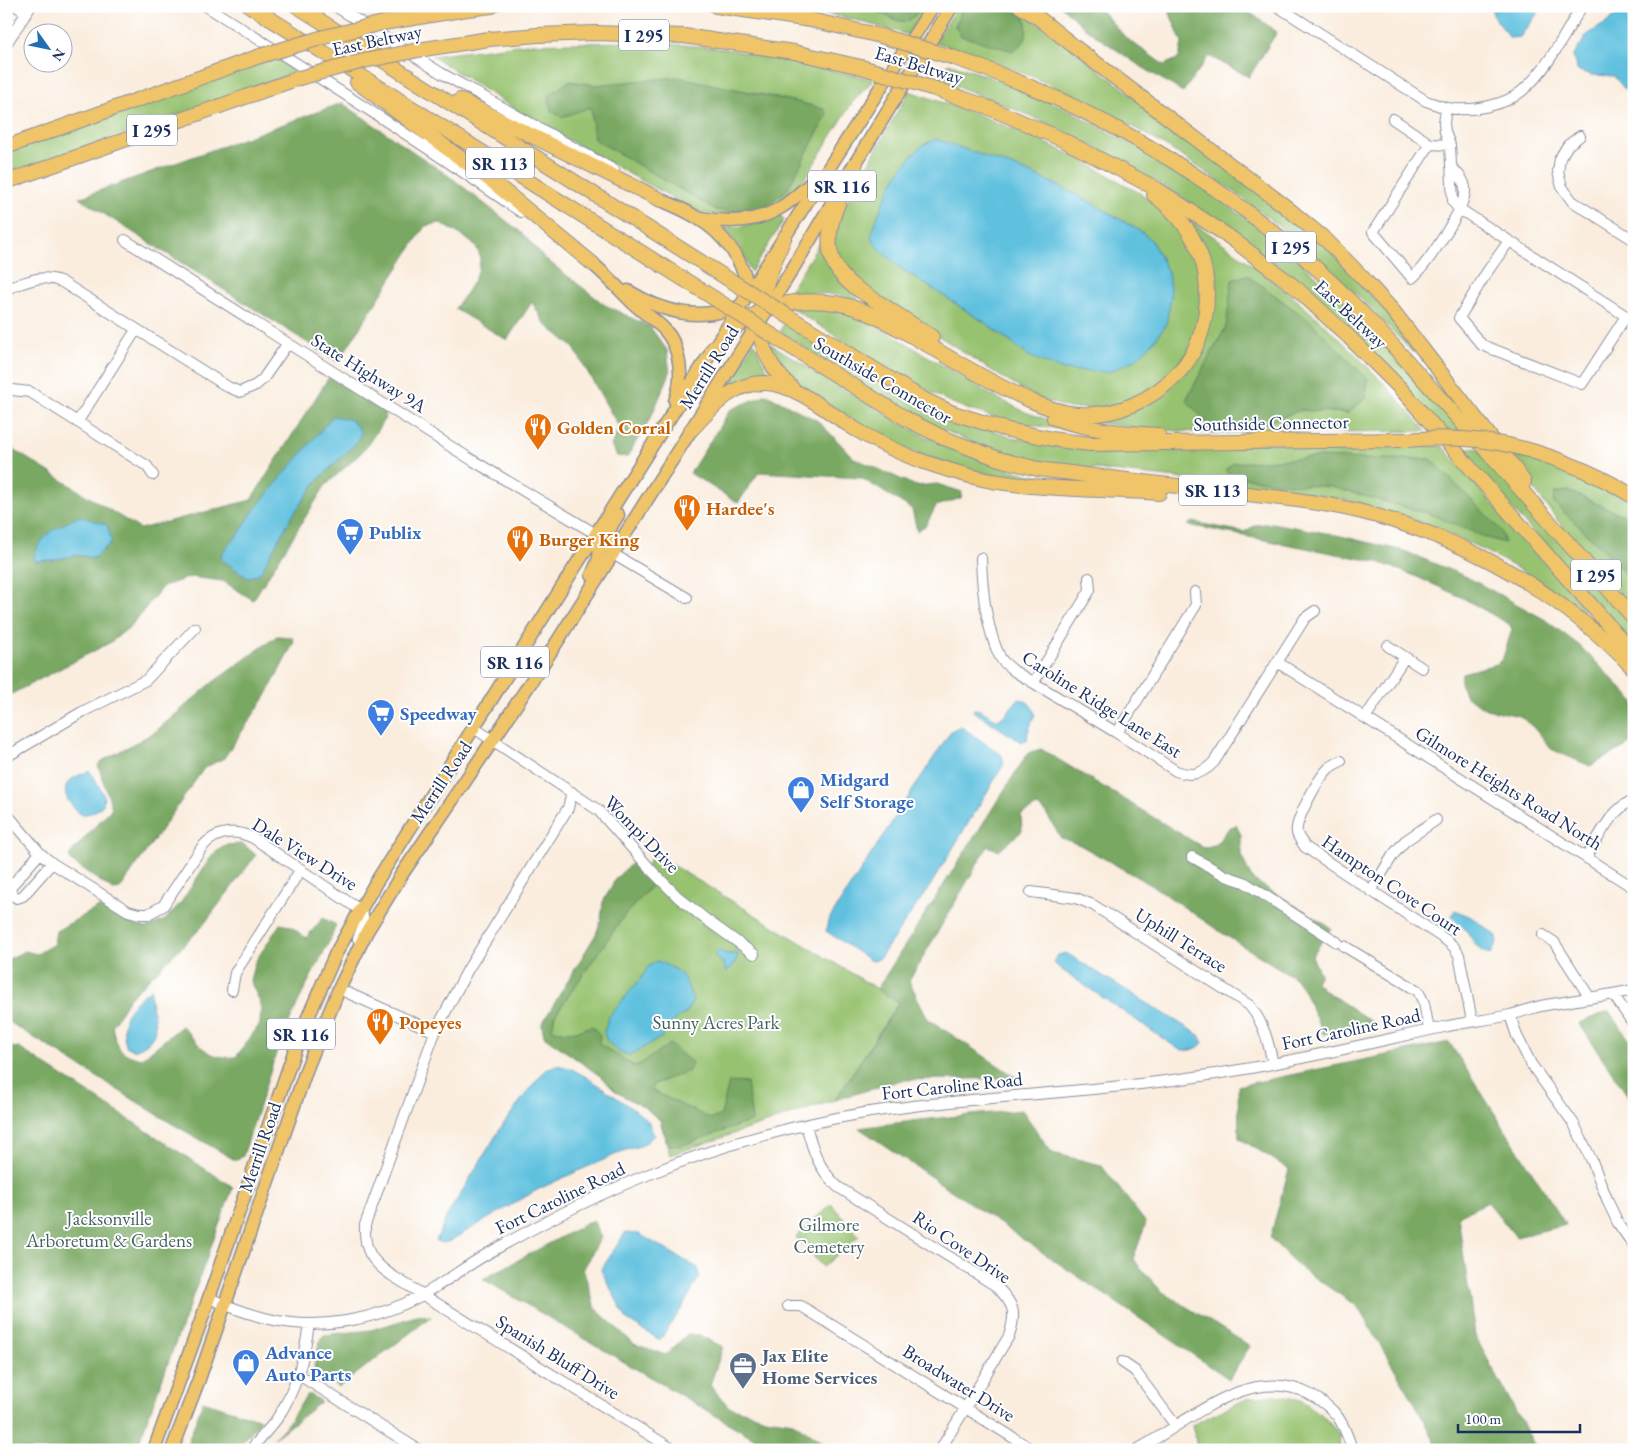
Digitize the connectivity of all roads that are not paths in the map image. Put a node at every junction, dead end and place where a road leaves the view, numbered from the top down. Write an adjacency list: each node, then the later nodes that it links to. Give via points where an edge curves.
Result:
1 (16, 6): 15 (street)
2 (206, 6): 38 (street, via 419,143)
3 (250, 6): 18 (highway, Southside Connector / SR 113)
4 (297, 6): 20 (highway, Southside Connector / SR 113)
5 (335, 6): 31 (street, via 441,73 610,167)
6 (446, 6): 16 (highway)
7 (492, 6): 16 (highway, East Beltway / I 295)
8 (716, 6): 56 (highway, East Beltway / I 295, bridge, via 810,20 952,57 1080,110 1196,176 1278,236 1341,292 1390,341)
9 (933, 6): 28 (main road, SR 116)
10 (952, 6): 27 (main road, Merrill Road / SR 116)
11 (1020, 6): 17 (highway)
12 (1030, 6): 17 (highway)
13 (1277, 6): 21 (street, via 1409,91)
14 (1582, 6): 21 (street, via 1542,68 1521,92 1482,108)
15 (29, 9): 19 (street)
16 (406, 18): 26 (highway, East Beltway / I 295, bridge, via 260,56)
17 (1040, 19): 56 (highway, via 1327,241 1422,347 1512,465)
18 (286, 29): 38 (highway, via 493,182); 54 (highway, Southside Connector / SR 113, bridge, via 778,339 910,421 944,438 999,459 1038,469)
19 (6, 44)
20 (427, 88): 31 (highway, via 455,97); 52 (highway, Southside Connector / SR 113, bridge, via 923,399 984,424 1058,440 1090,444)
21 (1446, 108): 25 (street, via 1444,123)
22 (1393, 119): 24 (street)
23 (1580, 136): 36 (street, via 1568,145 1560,158 1558,172 1562,187 1572,201)
24 (1430, 144): 25 (street); 32 (street, via 1373,232 1412,278 1424,266)
25 (1450, 146): 32 (street, via 1451,167 1465,187)
26 (6, 147)
27 (856, 163): 41 (main road, Merrill Road / SR 116, via 792,270); 48 (highway, via 830,223 829,251 838,272 853,286)
28 (829, 167): 33 (main road, via 781,208 764,216 726,222); 34 (main road, SR 116)
29 (1119, 170): 30 (highway, East Beltway / I 295, bridge, via 1063,140 982,105 861,67 794,52 684,36 596,33 489,39 424,49 298,78); 48 (highway, via 1160,200 1192,235 1203,260 1207,295 1198,341 1180,371 1166,385 1133,405 1107,412 1079,414 1053,410); 68 (highway, East Beltway / I 295, via 1157,189 1231,238 1295,287 1332,321 1400,388)
30 (6, 182)
31 (661, 200): 33 (main road)
32 (1460, 209): 37 (street)
33 (696, 216): 41 (main road, via 714,228 734,254 746,278)
34 (784, 238): 41 (highway)
35 (125, 240): 44 (street, State Highway 9A)
36 (1634, 240)
37 (1509, 241): 37 (street, via 1626,316 1582,384 1482,345 1459,318)
38 (593, 264): 39 (main road)
39 (614, 282): 41 (main road, via 658,307 676,312 695,314); 50 (main road, via 664,329 674,346 680,369 678,393)
40 (6, 289): 43 (street, via 42,277 52,278)
41 (754, 308): 42 (highway, via 814,300); 45 (highway); 47 (highway, via 762,343 770,360 784,380); 51 (main road, Merrill Road / SR 116, via 724,377)
42 (859, 309): 48 (highway, via 918,339 999,387); 52 (highway, via 1026,408 1085,427)
43 (136, 330): 44 (street, via 240,392 263,379); 49 (street)
44 (288, 343): 57 (street, State Highway 9A)
45 (712, 350): 50 (main road, Merrill Road / SR 116); 58 (main road, via 698,388 611,526 608,544)
46 (12, 390): 49 (street, via 30,392)
47 (799, 393): 51 (highway, via 770,383 751,383 726,394); 54 (highway, via 882,444 923,461 991,480 1038,486)
48 (1030, 400)
49 (78, 421): 53 (street, via 148,466)
50 (664, 427): 57 (main road, Merrill Road / SR 116)
51 (691, 430): 58 (main road, Merrill Road / SR 116)
52 (1193, 442): 55 (highway, Southside Connector / SR 113, bridge, via 1426,438 1493,442 1561,460)
53 (153, 475)
54 (1272, 497): 72 (highway, Southside Connector / SR 113, via 1374,515 1474,553 1524,580 1561,606)
55 (1634, 497)
56 (1558, 532): 64 (highway, East Beltway / I 295)
57 (596, 534): 66 (main road, via 601,552 597,567); 75 (main road, Merrill Road / SR 116)
58 (613, 554): 62 (street); 66 (main road, Merrill Road / SR 116)
59 (981, 558): 73 (street, Caroline Ridge Lane East, via 988,618 1001,659)
60 (1089, 578): 73 (street, via 1090,590)
61 (1195, 592): 76 (street, via 1196,605)
62 (687, 598)
63 (1315, 611): 70 (street, via 1305,618)
64 (1634, 618)
65 (195, 628): 78 (street, via 146,680 82,712)
66 (557, 642): 77 (main road, Merrill Road / SR 116)
67 (1388, 646): 69 (street)
68 (1634, 654)
69 (1405, 657): 71 (street); 74 (street)
70 (1277, 662): 74 (street, Gilmore Heights Road North); 76 (street, Caroline Ridge Lane East, via 1207,769 1185,774 1176,771)
71 (1422, 668)
72 (1634, 669)
73 (1034, 682): 76 (street, Caroline Ridge Lane East)
74 (1365, 718): 86 (street, Gilmore Heights Road North)
75 (474, 728): 77 (street, Wompi Drive); 92 (main road, Merrill Road / SR 116)
76 (1117, 733)
77 (493, 740): 80 (street, Wompi Drive); 95 (main road, Merrill Road / SR 116, via 402,874)
78 (6, 757)
79 (1341, 761): 90 (street, Hampton Cove Court, via 1328,769 1300,814 1297,833 1305,847)
80 (572, 792): 94 (street, Wompi Drive, via 598,810 678,897); 105 (street, Spanish Bluff Drive, via 568,808 466,971)
81 (1634, 800): 86 (street, via 1615,812)
82 (6, 813): 84 (street, Dale View Drive)
83 (1436, 820): 90 (street, via 1405,841)
84 (40, 853): 87 (street, Dale View Drive); 87 (street, via 12,885 12,895 17,898 23,896)
85 (1192, 857): 104 (street, via 1244,882 1418,991 1424,1003)
86 (1586, 858): 89 (street, Gilmore Heights Road North)
87 (52, 863): 88 (street, Dale View Drive, via 128,911 139,914 148,914 163,906 202,847 222,833 246,834)
88 (301, 869): 92 (street, Dale View Drive); 97 (street, via 235,973)
89 (1634, 888)
90 (1371, 891): 102 (street, Hampton Cove Court, via 1454,947 1459,955)
91 (1031, 892): 106 (street, Uphill Terrace, via 1076,898 1093,905 1249,1005 1268,1038)
92 (360, 910): 95 (street, Dale View Drive, via 364,923); 110 (main road, Merrill Road / SR 116, via 324,978 299,1038)
93 (1543, 936): 100 (street, via 1554,942)
94 (754, 954)
95 (349, 966): 96 (main road, Merrill Road / SR 116)
96 (339, 989): 105 (street); 111 (main road, Merrill Road / SR 116, via 307,1068)
97 (232, 990)
98 (1634, 990): 99 (street, Fort Caroline Road)
99 (1613, 994): 100 (street, Fort Caroline Road); 103 (street)
100 (1590, 998): 101 (street, Fort Caroline Road)
101 (1510, 1015): 102 (street, Fort Caroline Road); 108 (street, via 1531,1064 1574,1124 1608,1204)
102 (1472, 1021): 104 (street, Fort Caroline Road)
103 (1634, 1025)
104 (1429, 1030): 106 (street, Fort Caroline Road)
105 (435, 1032): 109 (street, Spanish Bluff Drive, via 365,1225 364,1236 367,1250 377,1265)
106 (1272, 1064): 107 (street, Fort Caroline Road, via 1117,1087 913,1106)
107 (806, 1125): 109 (street, Fort Caroline Road, via 702,1155 593,1198 537,1225); 116 (street, Rio Cove Drive, via 817,1160 838,1187 996,1286 1008,1298 1014,1322)
108 (1634, 1246)
109 (423, 1294): 113 (street, Fort Caroline Road, via 384,1312 344,1321); 123 (street, Spanish Bluff Drive)
110 (209, 1298): 111 (street, Fort Caroline Road); 119 (main road, Merrill Road / SR 116)
111 (225, 1305): 113 (street, Fort Caroline Road, via 269,1319); 120 (main road, Merrill Road / SR 116)
112 (788, 1306): 116 (street, Broadwater Drive, via 801,1306)
113 (309, 1324): 115 (street)
114 (1122, 1362): 117 (street, via 1135,1371)
115 (299, 1375): 121 (street, via 275,1421); 122 (street)
116 (966, 1408): 124 (street, Rio Cove Drive); 125 (street, Broadwater Drive)
117 (1176, 1426): 118 (street, via 1231,1394 1273,1384 1297,1388 1325,1404 1344,1426); 126 (street)
118 (1352, 1449)
119 (154, 1450)
120 (172, 1450)
121 (250, 1450)
122 (419, 1450)
123 (674, 1450)
124 (940, 1450)
125 (1033, 1450)
126 (1136, 1450)

